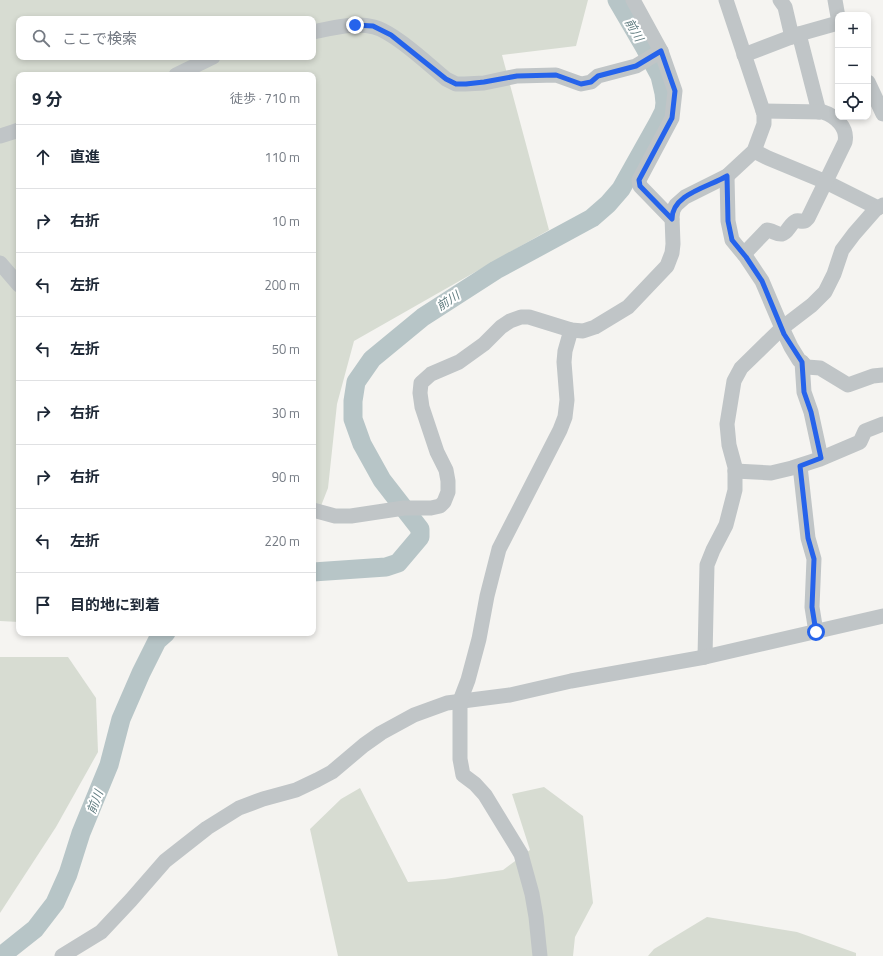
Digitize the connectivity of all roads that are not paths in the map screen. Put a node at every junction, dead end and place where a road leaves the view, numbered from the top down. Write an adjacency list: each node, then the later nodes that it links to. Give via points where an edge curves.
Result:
1 (633, 0): 9 (street)
2 (726, 0): 10 (street)
3 (780, 0): 8 (street)
4 (835, 0): 5 (street)
5 (837, 12)
6 (835, 24): 8 (street)
7 (316, 31): 9 (street, via 355,25 380,28 456,84 543,74 556,75 581,84 591,82 598,76 636,66)
8 (796, 36): 10 (street); 16 (street)
9 (661, 51): 25 (street, via 675,91 672,118 639,180 640,186)
10 (744, 54): 15 (street)
11 (207, 60): 12 (street)
12 (182, 72)
13 (869, 84): 14 (street)
14 (876, 107)
15 (763, 111): 16 (street); 21 (street, via 764,124)
16 (819, 112): 17 (street)
17 (835, 116)
18 (839, 120): 23 (street, via 846,138)
19 (16, 131): 20 (street)
20 (0, 136)
21 (754, 151): 22 (street); 23 (street)
22 (727, 176): 25 (street, via 685,197 673,210); 26 (street, via 728,221 732,240)
23 (826, 182): 24 (street); 26 (street, via 805,221 797,220 782,234 767,230)
24 (880, 207): 29 (street, via 842,250 825,292 801,315)
25 (672, 219): 30 (street, via 672,253 666,266 636,300 594,327 583,331)
26 (744, 254): 29 (street, via 762,281)
27 (0, 263): 28 (street)
28 (16, 282)
29 (782, 328): 31 (street); 36 (street, via 741,368 734,381 727,424)
30 (571, 330): 37 (street, via 529,317 521,317 501,327 484,344 459,362 431,374 422,383 422,407 448,480 448,492 440,506 404,508 351,516 335,516); 41 (street, via 564,362 567,400 564,417 560,430 499,549 479,639)
31 (802, 362): 32 (street, via 807,367 820,368 848,385); 34 (street, via 804,392)
32 (883, 375)
33 (883, 424): 34 (street, via 865,432 860,442)
34 (821, 458): 35 (street)
35 (800, 466): 36 (street, via 771,473); 39 (street, via 808,538 814,559 812,607)
36 (735, 471): 40 (street, via 735,490 726,525 707,565)
37 (316, 511)
38 (883, 616): 39 (street)
39 (816, 632): 40 (street)
40 (705, 657): 41 (street, via 571,681 510,695)
41 (460, 701): 42 (street, via 414,715 364,744 332,772 296,790 239,808 207,828 165,861 101,932); 43 (street, via 460,759 463,775 485,795 521,854 532,894)
42 (62, 956)
43 (540, 956)

